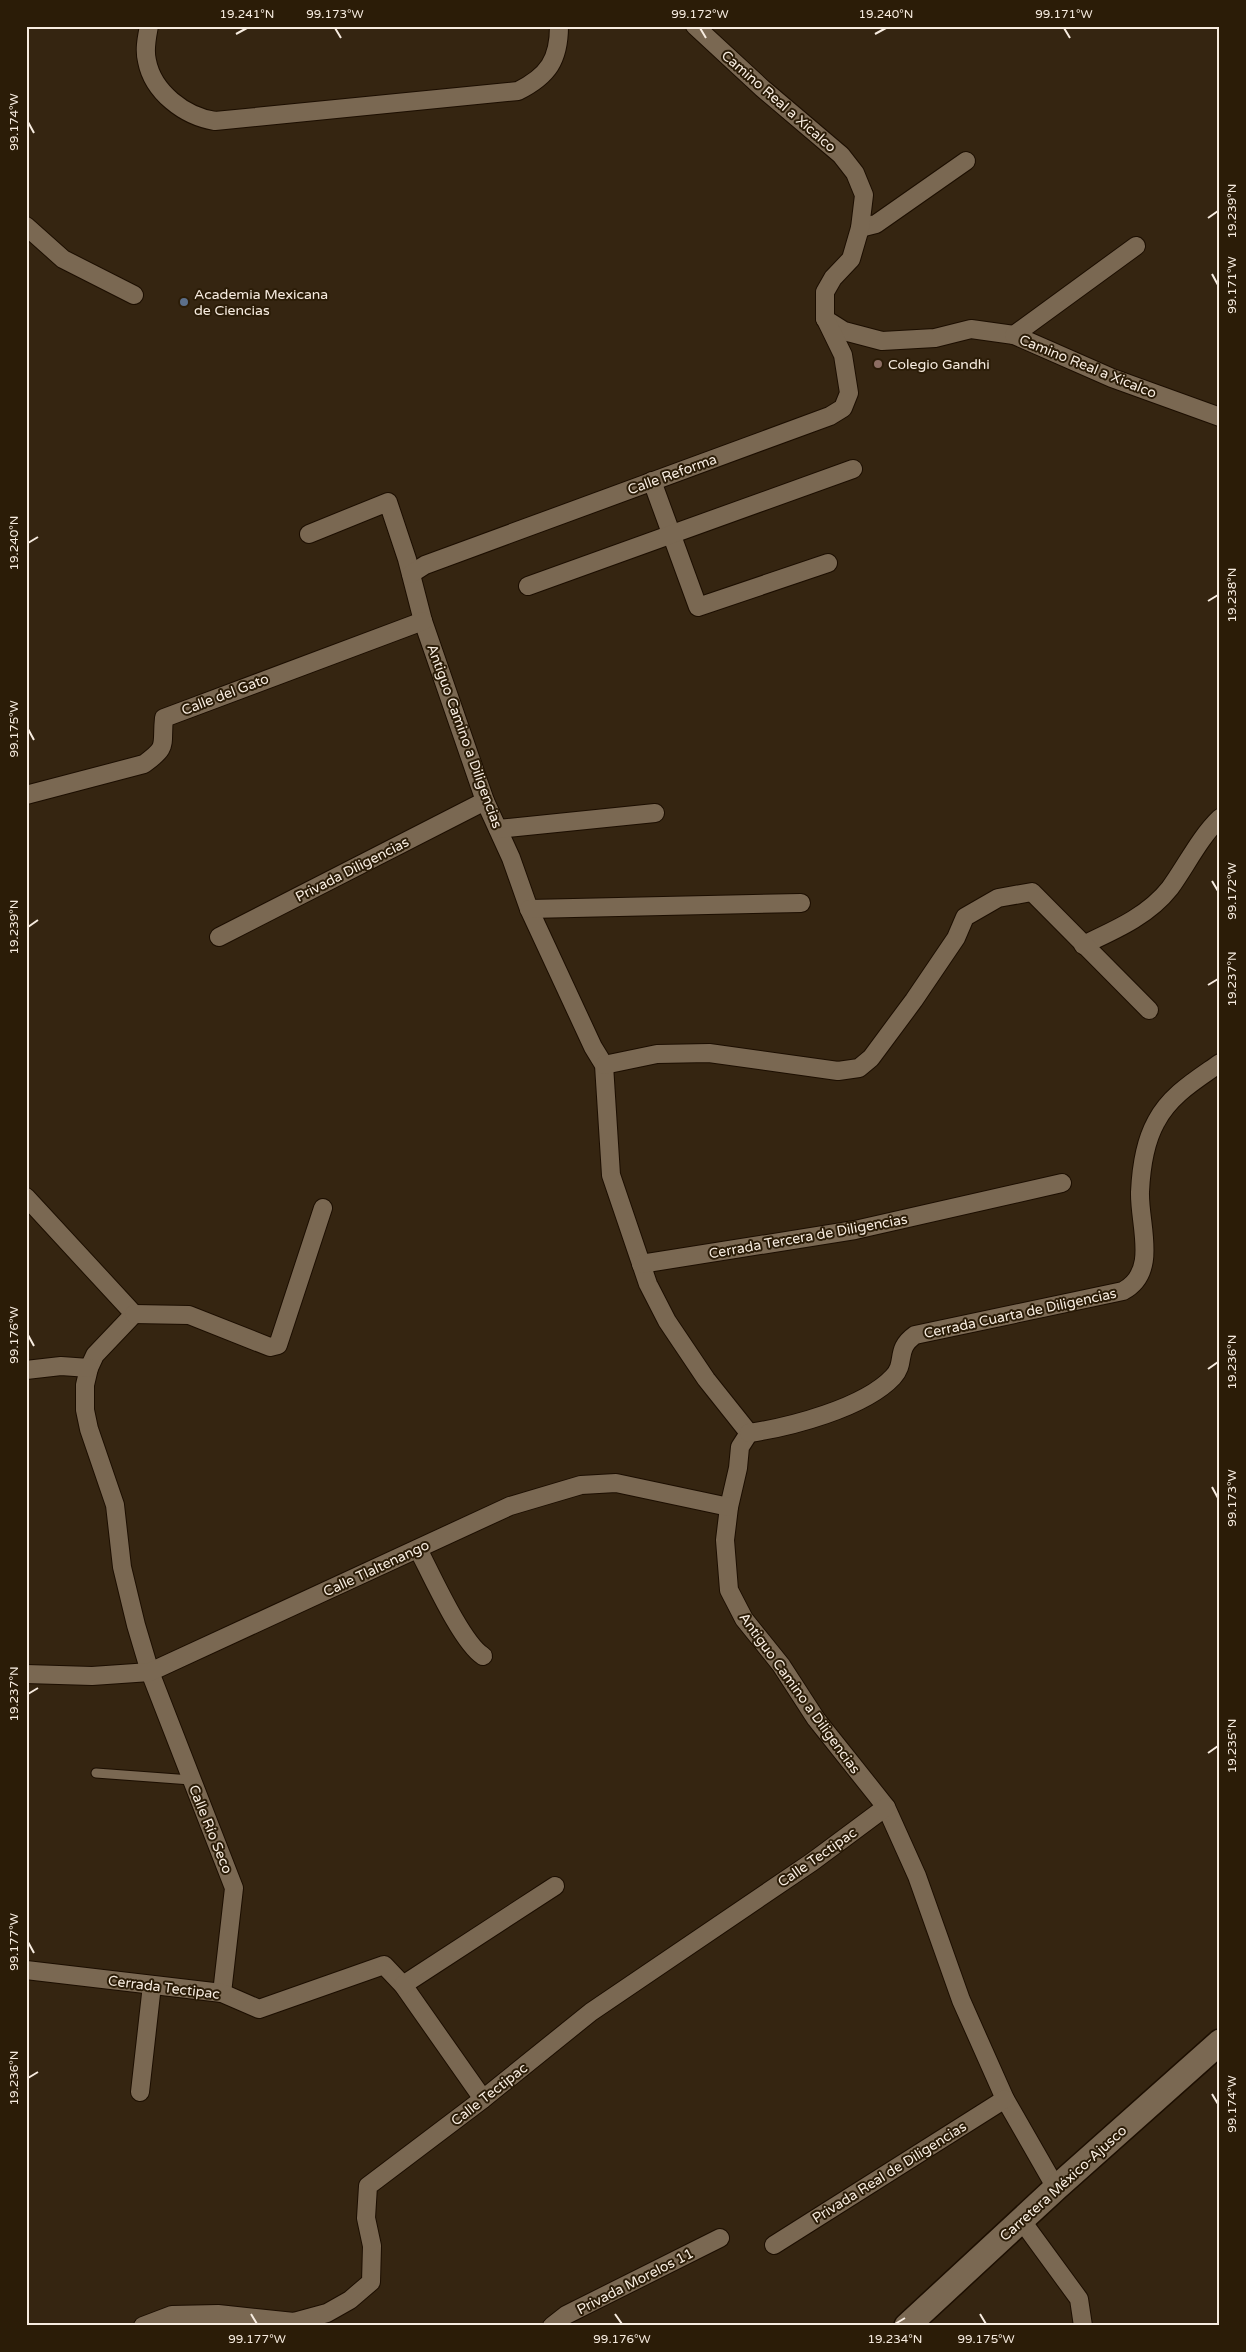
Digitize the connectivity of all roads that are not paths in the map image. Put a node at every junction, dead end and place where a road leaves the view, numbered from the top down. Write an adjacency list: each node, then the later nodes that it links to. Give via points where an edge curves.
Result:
1 (149, 26): 2 (street, via 146,59 151,75 163,92 190,114 215,121 518,91 536,82 552,63)
2 (560, 26)
3 (695, 26): 6 (street, Camino Real a Xicalco, via 846,161 864,195)
4 (966, 160): 6 (street, via 876,224)
5 (26, 226): 8 (street, via 63,258)
6 (860, 228): 9 (street, Camino Real a Xicalco, via 851,259 825,292)
7 (1136, 246): 10 (street)
8 (134, 295)
9 (825, 318): 10 (street, Camino Real a Xicalco, via 844,331 882,341 936,338 971,329); 13 (street, Calle Reforma, via 843,355 849,393 843,408 830,416)
10 (1014, 336): 11 (street, Camino Real a Xicalco, via 1112,378)
11 (1220, 417)
12 (853, 469): 15 (street)
13 (652, 482): 15 (street); 17 (street, Calle Reforma, via 425,565)
14 (309, 534): 17 (street, Antiguo Camino a Diligencias, via 388,502)
15 (671, 534): 16 (street, via 698,607); 18 (street)
16 (828, 563)
17 (411, 574): 19 (street, Antiguo Camino a Diligencias)
18 (528, 586)
19 (423, 620): 20 (street, Calle del Gato, via 164,718 164,740 160,752 144,764); 21 (street, Antiguo Camino a Diligencias)
20 (26, 795)
21 (486, 801): 24 (street, Antiguo Camino a Diligencias); 27 (street, Privada Diligencias)
22 (654, 813): 24 (street)
23 (1220, 818): 28 (street, via 1154,906 1128,924)
24 (498, 829): 26 (street, Antiguo Camino a Diligencias)
25 (801, 903): 26 (street)
26 (528, 909): 31 (street, Antiguo Camino a Diligencias)
27 (219, 937)
28 (1083, 945): 29 (street); 31 (street, via 1032,892 998,898 965,917 956,938 914,1000 871,1058 859,1068 838,1071 709,1053 657,1054)
29 (1149, 1010)
30 (1220, 1063): 39 (street, Cerrada Cuarta de Diligencias, via 1176,1095 1155,1123 1140,1185 1144,1265 1130,1288 915,1335 902,1349 900,1368 892,1378 867,1395 800,1422)
31 (604, 1066): 35 (street, Antiguo Camino a Diligencias, via 611,1175)
32 (1062, 1183): 35 (street, Cerrada Tercera de Diligencias, via 855,1230)
33 (26, 1197): 36 (street)
34 (323, 1208): 36 (street, via 278,1345 270,1347 189,1316)
35 (641, 1264): 39 (street, Antiguo Camino a Diligencias, via 667,1321 706,1379)
36 (134, 1314): 37 (street, via 95,1355)
37 (89, 1368): 38 (street, via 61,1366); 43 (street, Calle Río Seco, via 85,1410 89,1430 115,1505 122,1567)
38 (26, 1370)
39 (749, 1433): 40 (street, Antiguo Camino a Diligencias, via 740,1447)
40 (729, 1507): 41 (street, Calle Tlaltenango, via 616,1483 581,1485 510,1506); 47 (street, Antiguo Camino a Diligencias, via 725,1540 729,1590 744,1619 781,1665 816,1719)
41 (418, 1549): 42 (street, via 464,1635 476,1652); 43 (street, Calle Tlaltenango)
42 (483, 1656)
43 (150, 1672): 44 (street, Calle Tlaltenango, via 92,1676); 46 (street, Calle Río Seco)
44 (26, 1674)
45 (96, 1774): 46 (lane)
46 (191, 1780): 52 (street, Calle Río Seco, via 234,1888)
47 (886, 1807): 55 (street, Calle Tectipac, via 812,1862 591,2012); 56 (street, Antiguo Camino a Diligencias, via 917,1876 961,2000)
48 (555, 1886): 51 (street)
49 (26, 1970): 50 (street, Cerrada Tectipac)
50 (152, 1985): 52 (street, Cerrada Tectipac); 54 (street)
51 (403, 1985): 52 (street, Cerrada Tectipac, via 384,1966 259,2009); 55 (street, Cerrada Tectipac)
52 (222, 1993)
53 (1220, 2042): 57 (main road, Carretera México-Ajusco)
54 (140, 2092)
55 (483, 2099): 61 (street, Calle Tectipac, via 368,2186 366,2218 372,2246 371,2282 350,2300 327,2314 294,2322 218,2314 172,2315)
56 (1004, 2099): 57 (street, Antiguo Camino a Diligencias); 60 (street, Privada Real de Diligencias)
57 (1056, 2188): 58 (main road, Carretera México-Ajusco)
58 (1022, 2221): 63 (main road, Carretera México-Ajusco); 64 (street, via 1079,2299)
59 (720, 2238): 62 (street, Privada Morelos 11, via 566,2315)
60 (774, 2245)
61 (143, 2326)
62 (552, 2326)
63 (907, 2326)
64 (1083, 2326)

